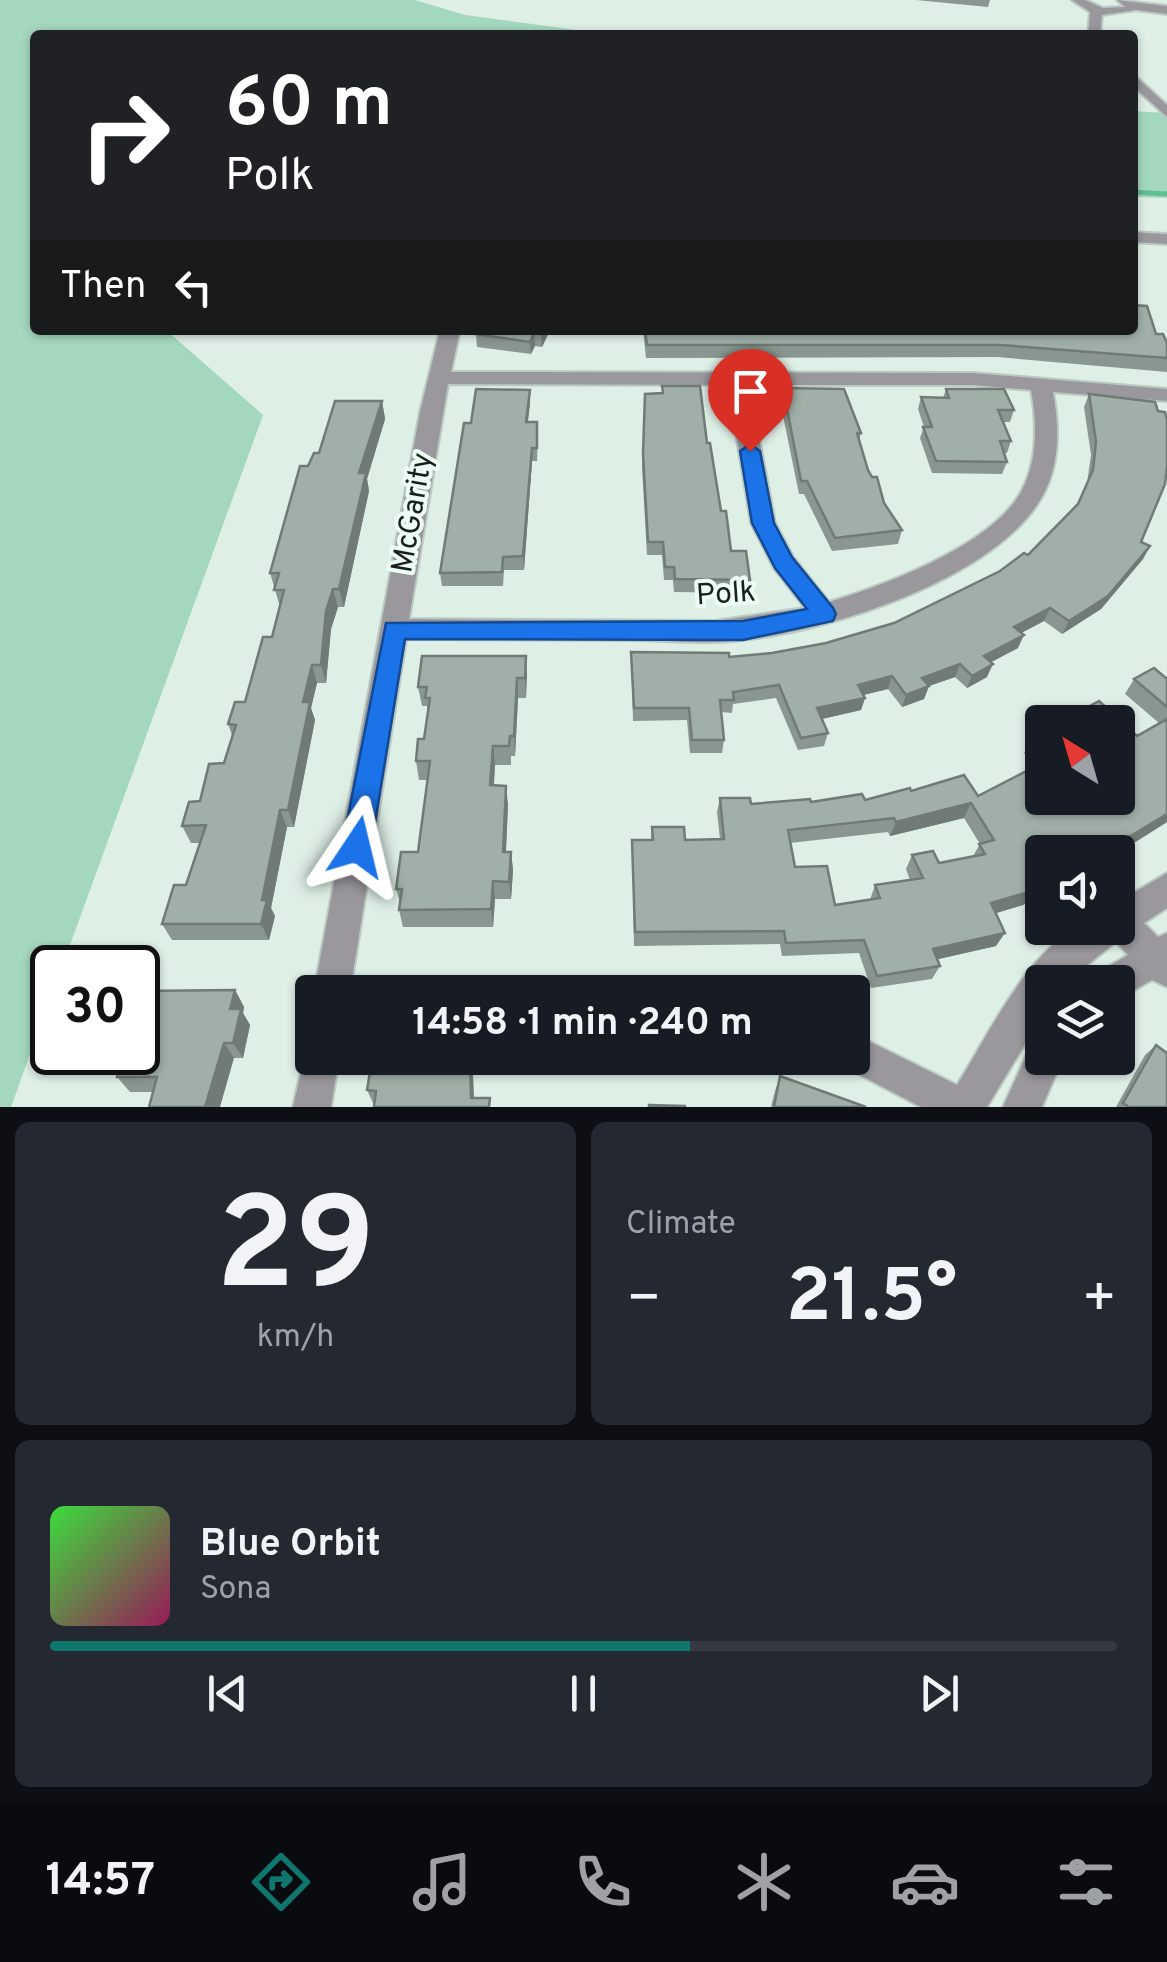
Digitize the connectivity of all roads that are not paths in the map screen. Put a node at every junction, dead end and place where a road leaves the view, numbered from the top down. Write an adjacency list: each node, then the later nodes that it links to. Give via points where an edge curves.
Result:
1 (1075, 1): 3 (street)
2 (1128, 3): 4 (street); 5 (street)
3 (1096, 10): 5 (street); 7 (street)
4 (1167, 10)
5 (1112, 12): 6 (street)
6 (1111, 28)
7 (1094, 30)
8 (1138, 71): 10 (street)
9 (1138, 83): 11 (street)
10 (1167, 97)
11 (1167, 113)
12 (1138, 237): 13 (street)
13 (1167, 239)
14 (449, 335): 15 (street, McGarity)
15 (438, 378): 16 (street); 20 (street, McGarity)
16 (737, 379): 17 (street); 19 (street, via 763,523 783,562)
17 (1041, 385): 18 (street); 19 (street, Polk, via 1046,455 1028,502 964,555 868,601)
18 (1167, 395)
19 (824, 614): 20 (street, Polk, via 743,630)
20 (394, 629): 28 (street, McGarity)
21 (1167, 888): 22 (street)
22 (1135, 910)
23 (1135, 935): 25 (street)
24 (1084, 945): 26 (street)
25 (1163, 959): 27 (street)
26 (1058, 965)
27 (1135, 973)
28 (335, 975)
29 (1025, 1011): 34 (street)
30 (870, 1060): 34 (street)
31 (317, 1075): 33 (street)
32 (1036, 1075): 35 (street)
33 (312, 1107)
34 (963, 1107)
35 (1022, 1107)

